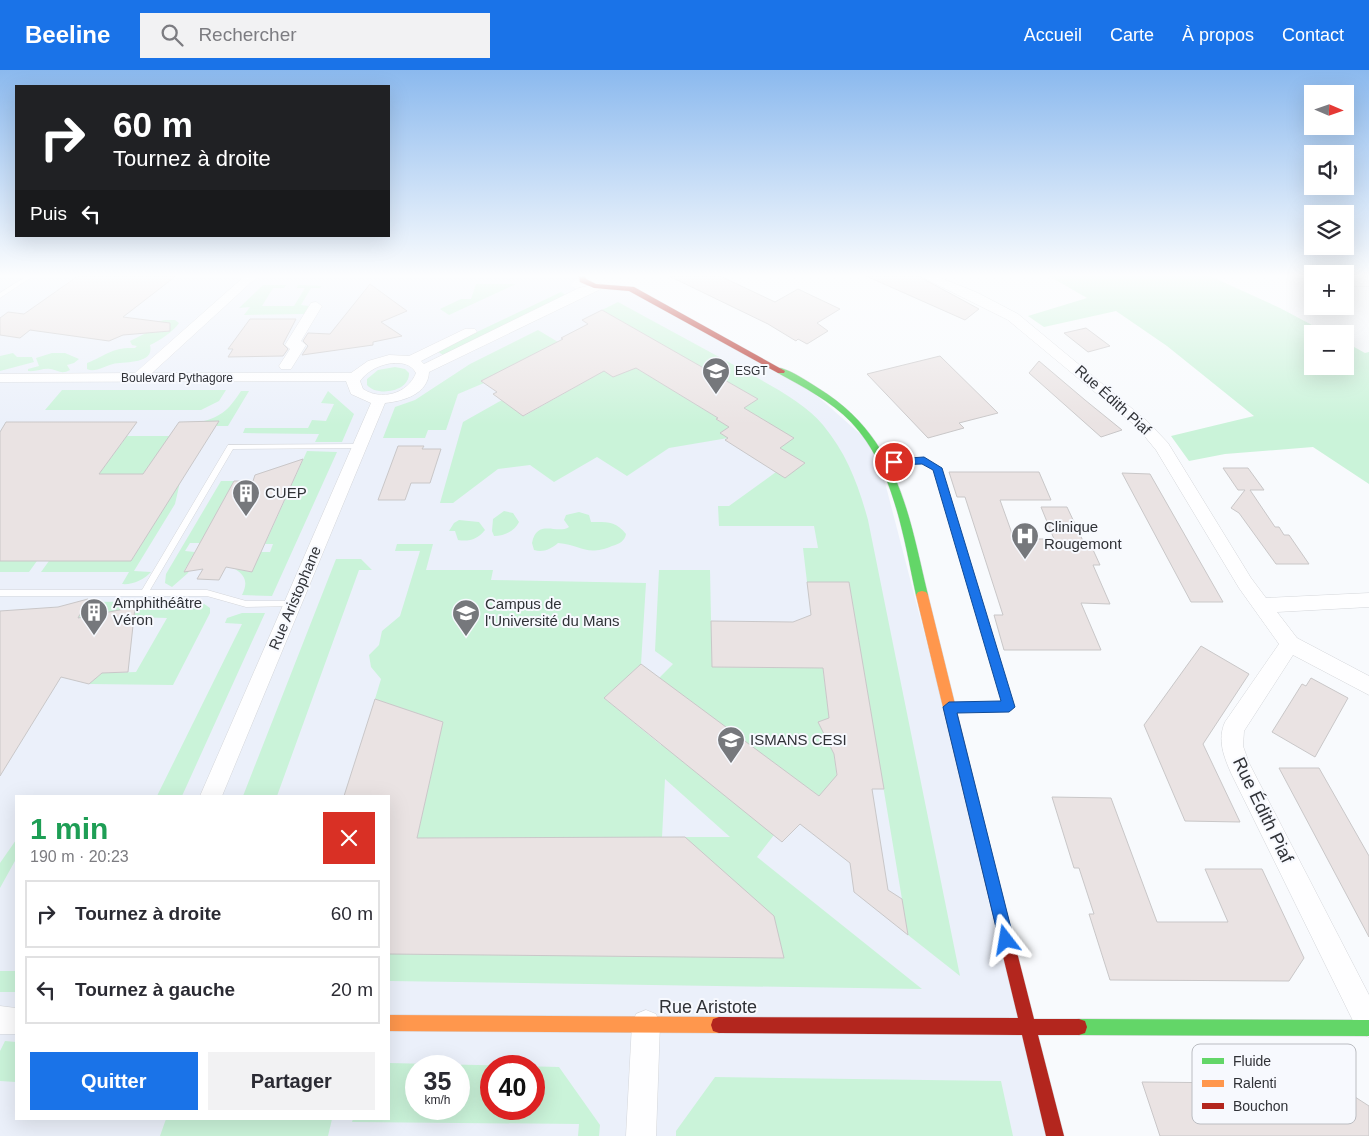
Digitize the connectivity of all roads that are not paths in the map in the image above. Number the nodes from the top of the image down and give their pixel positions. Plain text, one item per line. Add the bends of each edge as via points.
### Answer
1 (196, 326) edge
2 (304, 326) edge
3 (483, 326) edge
4 (512, 326) edge
5 (698, 326) edge
6 (1024, 326) edge
7 (410, 361) junction
8 (286, 366) dead end
9 (422, 370) junction
10 (0, 378) edge
11 (138, 378) junction
12 (354, 378) junction
13 (380, 399) junction
14 (360, 446) junction
15 (886, 464) junction
16 (0, 593) edge
17 (144, 593) junction
18 (1369, 600) edge
19 (293, 604) junction
20 (1264, 605) junction
21 (1290, 644) junction
22 (1369, 686) edge
23 (949, 707) junction
24 (211, 795) edge
25 (0, 1020) edge
26 (15, 1020) edge
27 (390, 1023) edge
28 (1369, 1023) edge
29 (646, 1024) junction
30 (1028, 1026) junction
31 (1369, 1028) edge
32 (642, 1136) edge
33 (1055, 1136) edge

1 - 11 street
2 - 8 street via 292,345 299,345
3 - 7 street
4 - 9 street
5 - 15 street via 818,391 853,419
6 - 20 street, Rue Édith Piaf via 1142,424 1162,447 1245,583
7 - 9 street
7 - 12 street via 380,361 364,368
9 - 13 street via 420,382 410,391
10 - 11 street, Boulevard Pythagore
11 - 12 street, Boulevard Pythagore
12 - 13 street via 354,388 359,394
13 - 14 street, Rue Aristophane
14 - 17 lane via 231,446
14 - 19 street, Rue Aristophane
15 - 23 street via 896,491
15 - 23 lane via 924,460 937,468 1009,707
16 - 17 lane
17 - 19 lane via 207,593 246,604
18 - 20 street
19 - 24 street, Rue Aristophane
20 - 21 street, Rue Édith Piaf
21 - 22 street
21 - 28 street, Rue Édith Piaf via 1233,729 1232,746 1239,766
23 - 30 street
25 - 26 street
27 - 29 street, Rue Aristote
29 - 30 street, Rue Aristote
29 - 32 street
30 - 31 street
30 - 33 street

